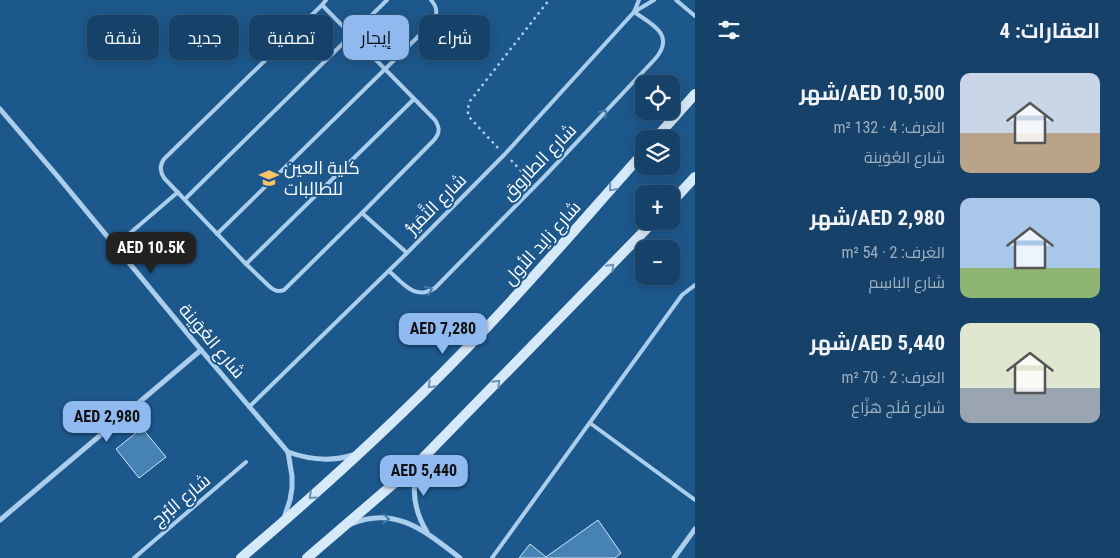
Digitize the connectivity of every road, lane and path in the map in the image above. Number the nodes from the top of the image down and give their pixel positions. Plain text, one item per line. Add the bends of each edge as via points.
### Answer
1 (326, 0) edge
2 (387, 0) edge
3 (431, 0) edge
4 (549, 0) edge
5 (638, 0) edge
6 (654, 0) edge
7 (676, 0) edge
8 (322, 5) junction
9 (634, 12) junction
10 (372, 15) edge
11 (695, 16) edge
12 (343, 27) edge
13 (343, 43) edge
14 (375, 60) edge
15 (384, 69) junction
16 (695, 94) edge
17 (414, 99) junction
18 (0, 109) edge
19 (663, 130) edge
20 (504, 154) junction
21 (635, 162) edge
22 (544, 177) junction
23 (695, 177) edge
24 (178, 192) junction
25 (680, 193) edge
26 (185, 199) junction
27 (362, 213) junction
28 (645, 230) edge
29 (217, 234) junction
30 (115, 246) junction
31 (407, 253) junction
32 (246, 264) junction
33 (389, 271) junction
34 (695, 285) edge
35 (201, 350) junction
36 (248, 407) junction
37 (590, 423) junction
38 (288, 452) junction
39 (358, 454) junction
40 (420, 461) junction
41 (246, 462) dead end
42 (695, 500) edge
43 (0, 520) edge
44 (282, 523) junction
45 (343, 528) junction
46 (695, 529) edge
47 (428, 534) junction
48 (134, 558) edge
49 (241, 558) edge
50 (307, 558) edge
51 (460, 558) edge
52 (492, 558) edge
53 (674, 558) edge

1 - 8 lane
2 - 10 lane
3 - 15 lane via 436,5 436,18
4 - 20 path via 468,106 473,122
5 - 9 lane, شارع التَّمَيُّز
6 - 9 lane, شارع التَّمَيُّز
7 - 11 lane
8 - 12 lane
8 - 24 lane via 164,159 161,174
9 - 20 lane, شارع التَّمَيُّز
22 -> 9 lane, شارع الطاروق via 661,51 663,41 660,32
13 - 26 lane
14 - 15 lane
15 - 17 lane
15 - 29 lane
16 - 19 main road
17 - 27 lane via 435,120 439,130 437,135
17 - 32 lane
18 - 30 street, شارع العُوَينة
20 - 22 path via 521,171
20 - 31 lane, شارع التَّمَيُّز
21 -> 39 main road, شارع زايد الأول via 495,319
33 -> 22 lane, شارع الطاروق via 414,292 435,288
23 - 25 main road
24 - 26 lane
24 - 30 lane
26 - 29 lane
27 - 31 lane
27 - 32 lane via 284,290 274,290
40 -> 28 main road
29 - 32 lane
30 - 35 street, شارع العُوَينة
31 - 33 lane, شارع التَّمَيُّز
33 - 36 lane, شارع التَّمَيُّز
34 - 37 lane via 682,295
35 - 36 street, شارع العُوَينة
35 - 43 street
36 - 38 street, شارع العُوَينة
37 - 42 lane
37 - 52 lane
38 - 39 street via 316,460
38 - 44 street via 292,488
39 -> 44 main road, شارع زايد الأول
40 - 45 main road
40 - 47 street via 415,476 414,499 420,521
41 - 48 lane, شارع البُرج
44 - 49 main road, شارع زايد الأول
45 -> 47 street via 371,518 386,518 416,526
45 - 50 main road
46 - 53 street
47 - 51 street

